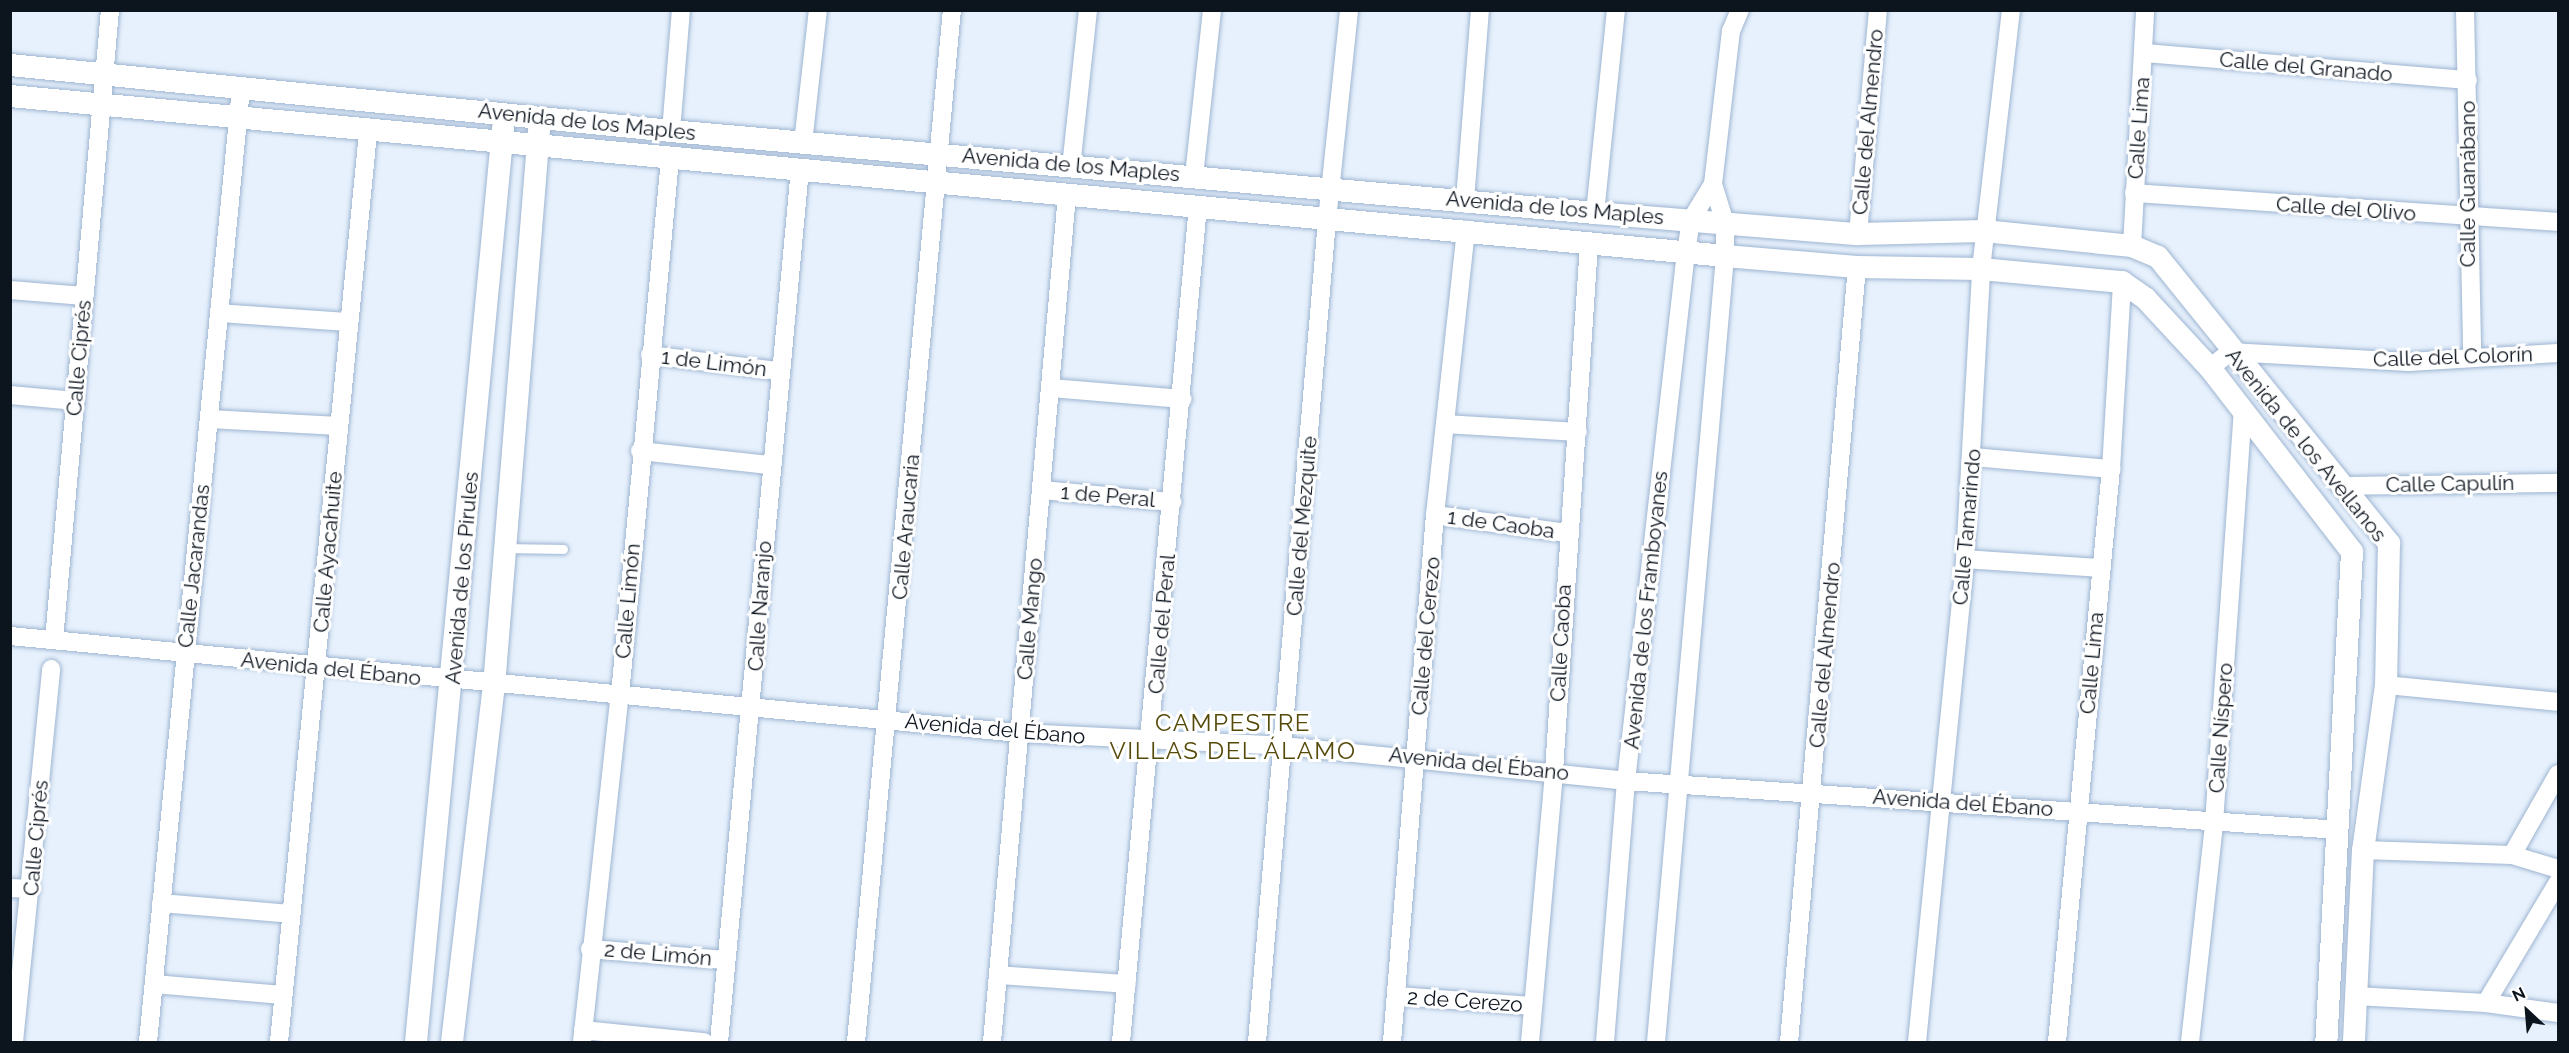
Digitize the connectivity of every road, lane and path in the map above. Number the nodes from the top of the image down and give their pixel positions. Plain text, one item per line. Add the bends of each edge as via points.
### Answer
1 (110, 10) edge
2 (681, 10) edge
3 (818, 10) edge
4 (952, 10) edge
5 (1088, 10) edge
6 (1212, 10) edge
7 (1349, 10) edge
8 (1480, 10) edge
9 (1616, 10) edge
10 (1740, 10) edge
11 (1878, 10) edge
12 (2012, 10) edge
13 (2145, 10) edge
14 (2465, 10) edge
15 (2145, 53) junction
16 (10, 65) edge
17 (103, 75) junction
18 (2468, 80) junction
19 (241, 89) junction
20 (10, 96) edge
21 (99, 103) junction
22 (504, 114) junction
23 (541, 118) junction
24 (238, 119) junction
25 (671, 131) junction
26 (368, 132) junction
27 (501, 141) junction
28 (803, 143) junction
29 (537, 144) junction
30 (938, 153) junction
31 (670, 159) junction
32 (1071, 167) junction
33 (800, 170) junction
34 (1194, 176) junction
35 (934, 184) junction
36 (1713, 184) junction
37 (1331, 190) junction
38 (2134, 193) junction
39 (1067, 195) junction
40 (1465, 200) junction
41 (1198, 206) junction
42 (1595, 213) junction
43 (2466, 218) junction
44 (1327, 220) junction
45 (1691, 220) junction
46 (2559, 222) edge
47 (1725, 223) junction
48 (1466, 230) junction
49 (1984, 231) junction
50 (1858, 234) junction
51 (1589, 244) junction
52 (2132, 246) junction
53 (1686, 252) junction
54 (1725, 256) junction
55 (1857, 267) junction
56 (1981, 269) junction
57 (2121, 282) junction
58 (10, 290) edge
59 (84, 296) junction
60 (219, 313) junction
61 (349, 322) junction
62 (2230, 352) junction
63 (2559, 353) edge
64 (650, 355) junction
65 (2472, 357) junction
66 (2210, 368) junction
67 (778, 371) junction
68 (1052, 388) junction
69 (10, 395) edge
70 (1183, 399) junction
71 (76, 401) junction
72 (2243, 413) junction
73 (209, 419) junction
74 (1445, 424) junction
75 (339, 426) junction
76 (1578, 432) junction
77 (640, 451) junction
78 (1973, 457) junction
79 (770, 465) junction
80 (2111, 469) junction
81 (2559, 483) edge
82 (2341, 486) junction
83 (1043, 490) junction
84 (1172, 502) junction
85 (1435, 515) junction
86 (1567, 533) junction
87 (506, 548) junction
88 (563, 549) dead end
89 (1965, 559) junction
90 (2101, 568) junction
91 (10, 636) edge
92 (54, 640) junction
93 (186, 652) junction
94 (51, 669) dead end
95 (318, 669) junction
96 (453, 681) junction
97 (494, 686) junction
98 (2386, 686) junction
99 (620, 695) junction
100 (2559, 702) edge
101 (753, 708) junction
102 (890, 721) junction
103 (1020, 733) junction
104 (1152, 740) junction
105 (1284, 746) junction
106 (1416, 758) junction
107 (1554, 771) junction
108 (2559, 774) edge
109 (1626, 781) junction
110 (1682, 782) junction
111 (1814, 792) junction
112 (1941, 802) junction
113 (2079, 811) junction
114 (2214, 823) junction
115 (2339, 830) junction
116 (2363, 850) junction
117 (2512, 855) junction
118 (2559, 869) edge
119 (2559, 882) edge
120 (10, 888) edge
121 (31, 890) junction
122 (161, 903) junction
123 (291, 914) junction
124 (590, 949) junction
125 (726, 960) junction
126 (16, 972) edge
127 (998, 975) junction
128 (154, 984) junction
129 (1127, 984) junction
130 (283, 995) junction
131 (1397, 996) junction
132 (2355, 996) junction
133 (2486, 1003) junction
134 (1533, 1006) junction
135 (2559, 1013) edge
136 (582, 1036) edge
137 (14, 1042) edge
138 (148, 1042) edge
139 (279, 1042) edge
140 (416, 1042) edge
141 (452, 1042) edge
142 (704, 1042) edge
143 (719, 1042) edge
144 (856, 1042) edge
145 (992, 1042) edge
146 (1121, 1042) edge
147 (1257, 1042) edge
148 (1392, 1042) edge
149 (1530, 1042) edge
150 (1605, 1042) edge
151 (1656, 1042) edge
152 (1789, 1042) edge
153 (1917, 1042) edge
154 (2057, 1042) edge
155 (2190, 1042) edge
156 (2326, 1042) edge
157 (2354, 1042) edge

1 - 17 street, Calle Ciprés
2 - 25 street
3 - 28 street
4 - 30 street, Calle Araucaria
5 - 32 street
6 - 34 street
7 - 37 street, Calle del Mezquite
8 - 40 street
9 - 42 street
10 - 36 street, Avenida de los Framboyanes via 1731,31
11 - 50 street, Calle del Almendro
12 - 49 street, Calle Tamarindo
13 - 15 street, Calle Lima
14 - 18 street, Calle Guanábano
15 - 18 street, Calle del Granado
15 - 38 street, Calle Lima
16 - 17 street, Avenida de los Maples
17 - 19 street, Avenida de los Maples
17 - 21 street, Calle Ciprés
18 - 43 street, Calle Guanábano
19 - 22 street, Avenida de los Maples
19 - 24 street, Calle Jacarandas
20 - 21 street, Avenida de los Maples
21 - 24 street, Avenida de los Maples
21 - 59 street, Calle Ciprés
22 - 23 street, Avenida de los Maples
22 - 27 street, Avenida de los Pirules
23 - 25 street, Avenida de los Maples
23 - 29 street, Avenida de los Pirules
24 - 26 street, Avenida de los Maples
24 - 60 street, Calle Jacarandas
25 - 28 street, Avenida de los Maples
26 - 27 street, Avenida de los Maples
26 - 61 street, Calle Ayacahuite
27 - 29 street, Avenida de los Maples
27 - 96 street, Avenida de los Pirules
28 - 30 street, Avenida de los Maples
29 - 31 street, Avenida de los Maples
29 - 87 street, Avenida de los Pirules
30 - 32 street, Avenida de los Maples
30 - 35 street, Calle Araucaria
31 - 33 street, Avenida de los Maples
31 - 64 street, Calle Limón
32 - 34 street, Avenida de los Maples
33 - 35 street, Avenida de los Maples
33 - 67 street, Calle Naranjo
34 - 37 street, Avenida de los Maples
35 - 39 street, Avenida de los Maples
35 - 102 street, Calle Araucaria
36 - 45 street, Avenida de los Framboyanes
36 - 47 street, Avenida de los Framboyanes
37 - 40 street, Avenida de los Maples
37 - 44 street, Calle del Mezquite
38 - 43 street, Calle del Olivo
38 - 52 street, Calle Lima
39 - 41 street, Avenida de los Maples
39 - 68 street, Calle Mango
40 - 42 street, Avenida de los Maples
41 - 44 street, Avenida de los Maples
41 - 70 street, Calle del Peral
42 - 45 street, Avenida de los Maples
43 - 46 street, Calle del Olivo
43 - 65 street, Calle Guanábano
44 - 48 street, Avenida de los Maples
44 - 105 street, Calle del Mezquite
45 - 47 street, Avenida de los Maples
45 - 53 street, Avenida de los Framboyanes
47 - 50 street, Avenida de los Maples
47 - 54 street, Avenida de los Framboyanes
48 - 51 street, Avenida de los Maples
48 - 74 street, Calle del Cerezo
49 - 50 street, Avenida de los Maples
49 - 52 street, Avenida de los Maples
49 - 56 street, Calle Tamarindo
51 - 53 street, Avenida de los Maples
51 - 76 street, Calle Caoba
52 - 62 street, Avenida de los Avellanos via 2158,257
53 - 54 street, Avenida de los Maples
53 - 109 street, Avenida de los Framboyanes
54 - 55 street, Avenida de los Maples
54 - 110 street, Avenida de los Framboyanes
55 - 56 street, Avenida de los Maples
55 - 111 street, Calle del Almendro
56 - 57 street, Avenida de los Maples
56 - 78 street, Calle Tamarindo
57 - 66 street, Avenida de los Avellanos via 2146,299
57 - 80 street, Calle Lima
58 - 59 street
59 - 71 street, Calle Ciprés
60 - 61 street
60 - 73 street, Calle Jacarandas
61 - 75 street, Calle Ayacahuite
62 - 65 street, Calle del Colorín via 2409,362
62 - 66 street
62 - 82 street, Avenida de los Avellanos
63 - 65 street, Calle del Colorín
64 - 67 street, 1 de Limón
64 - 77 street, Calle Limón
66 - 72 street, Avenida de los Avellanos
67 - 79 street, Calle Naranjo
68 - 70 street
68 - 83 street, Calle Mango
69 - 71 street
70 - 84 street, Calle del Peral
71 - 92 street, Calle Ciprés
72 - 114 street, Calle Níspero
72 - 115 street, Avenida de los Avellanos via 2352,552
73 - 75 street
73 - 93 street, Calle Jacarandas
74 - 76 street
74 - 85 street, Calle del Cerezo
75 - 95 street, Calle Ayacahuite
76 - 86 street, Calle Caoba
77 - 79 street
77 - 99 street, Calle Limón
78 - 80 street
78 - 89 street, Calle Tamarindo
79 - 101 street, Calle Naranjo
80 - 90 street, Calle Lima
81 - 82 street, Calle Capulín
82 - 98 street, Avenida de los Avellanos via 2389,543
83 - 84 street, 1 de Peral
83 - 103 street, Calle Mango
84 - 104 street, Calle del Peral
85 - 86 street, 1 de Caoba
85 - 106 street, Calle del Cerezo
86 - 107 street, Calle Caoba
87 - 88 lane
87 - 97 street, Avenida de los Pirules
89 - 90 street
89 - 112 street, Calle Tamarindo
90 - 113 street, Calle Lima
91 - 92 street, Avenida del Ébano
92 - 93 street, Avenida del Ébano
93 - 95 street, Avenida del Ébano
93 - 122 street, Calle Jacarandas
94 - 121 street, Calle Ciprés
95 - 96 street, Avenida del Ébano
95 - 123 street, Calle Ayacahuite
96 - 97 street, Avenida del Ébano
96 - 140 street, Avenida de los Pirules
97 - 99 street, Avenida del Ébano
97 - 141 street, Avenida de los Pirules
98 - 100 street
98 - 116 street, Avenida de los Avellanos
99 - 101 street, Avenida del Ébano
99 - 124 street, Calle Limón
101 - 102 street, Avenida del Ébano
101 - 125 street, Calle Naranjo
102 - 103 street, Avenida del Ébano
102 - 144 street, Calle Araucaria
103 - 104 street, Avenida del Ébano
103 - 127 street, Calle Mango
104 - 105 street, Avenida del Ébano
104 - 129 street, Calle del Peral
105 - 106 street, Avenida del Ébano
105 - 147 street, Calle del Mezquite
106 - 107 street, Avenida del Ébano
106 - 131 street, Calle del Cerezo
107 - 109 street, Avenida del Ébano
107 - 134 street, Calle Caoba
108 - 117 street
109 - 110 street, Avenida del Ébano
109 - 150 street, Avenida de los Framboyanes
110 - 111 street, Avenida del Ébano
110 - 151 street, Avenida de los Framboyanes
111 - 112 street, Avenida del Ébano
111 - 152 street, Calle del Almendro
112 - 113 street, Avenida del Ébano
112 - 153 street, Calle Tamarindo
113 - 114 street, Avenida del Ébano
113 - 154 street, Calle Lima
114 - 115 street, Avenida del Ébano
114 - 155 street, Calle Níspero
115 - 156 street, Avenida de los Avellanos
116 - 117 street
116 - 132 street, Avenida de los Avellanos
117 - 118 street
119 - 133 street
120 - 121 street
121 - 126 street, Calle Ciprés
122 - 123 street
122 - 128 street, Calle Jacarandas
123 - 130 street, Calle Ayacahuite
124 - 125 street, 2 de Limón
124 - 136 street, Calle Limón
125 - 143 street, Calle Naranjo
126 - 137 street, Calle Ciprés
127 - 129 street
127 - 145 street, Calle Mango
128 - 130 street
128 - 138 street, Calle Jacarandas
129 - 146 street, Calle del Peral
130 - 139 street, Calle Ayacahuite
131 - 134 street, 2 de Cerezo
131 - 148 street, Calle del Cerezo
132 - 133 street
132 - 157 street, Avenida de los Avellanos
133 - 135 street
134 - 149 street, Calle Caoba
136 - 142 street

